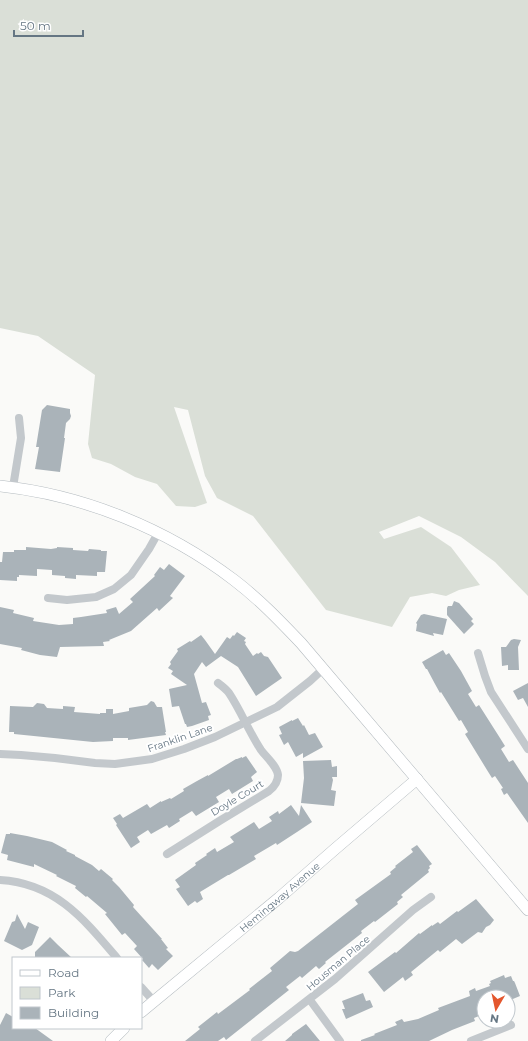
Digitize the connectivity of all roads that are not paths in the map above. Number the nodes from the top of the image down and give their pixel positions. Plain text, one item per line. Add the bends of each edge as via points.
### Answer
1 (19, 418) dead end
2 (0, 486) edge
3 (13, 487) junction
4 (158, 533) junction
5 (48, 598) dead end
6 (478, 653) dead end
7 (323, 669) junction
8 (218, 683) dead end
9 (246, 722) junction
10 (528, 749) edge
11 (0, 754) edge
12 (417, 779) junction
13 (167, 854) dead end
14 (0, 880) edge
15 (431, 896) dead end
16 (528, 910) edge
17 (116, 957) edge
18 (142, 988) edge
19 (310, 1000) junction
20 (155, 1001) junction
21 (142, 1011) edge
22 (123, 1029) edge
23 (501, 1029) edge
24 (111, 1041) edge
25 (255, 1041) edge
26 (340, 1041) edge
27 (471, 1041) edge

1 - 3 street via 22,438
2 - 3 main road
3 - 4 main road via 73,500 121,516
4 - 5 street via 131,575 114,589 96,597 67,600
4 - 7 main road via 234,580 280,620
6 - 10 street via 491,692
7 - 9 street, Franklin Lane via 277,707
7 - 12 main road
8 - 9 street, Doyle Court via 228,692
9 - 11 street, Franklin Lane via 184,749 152,759 115,764
9 - 13 street, Doyle Court via 267,759 274,766 278,774 277,781 269,791
12 - 16 main road
12 - 20 main road, Hemingway Avenue
14 - 17 street via 36,888 66,904 92,928
15 - 19 street, Housman Place
18 - 20 street
19 - 25 street, Housman Place
19 - 26 street
20 - 21 main road, Hemingway Avenue
22 - 24 main road
23 - 27 street

